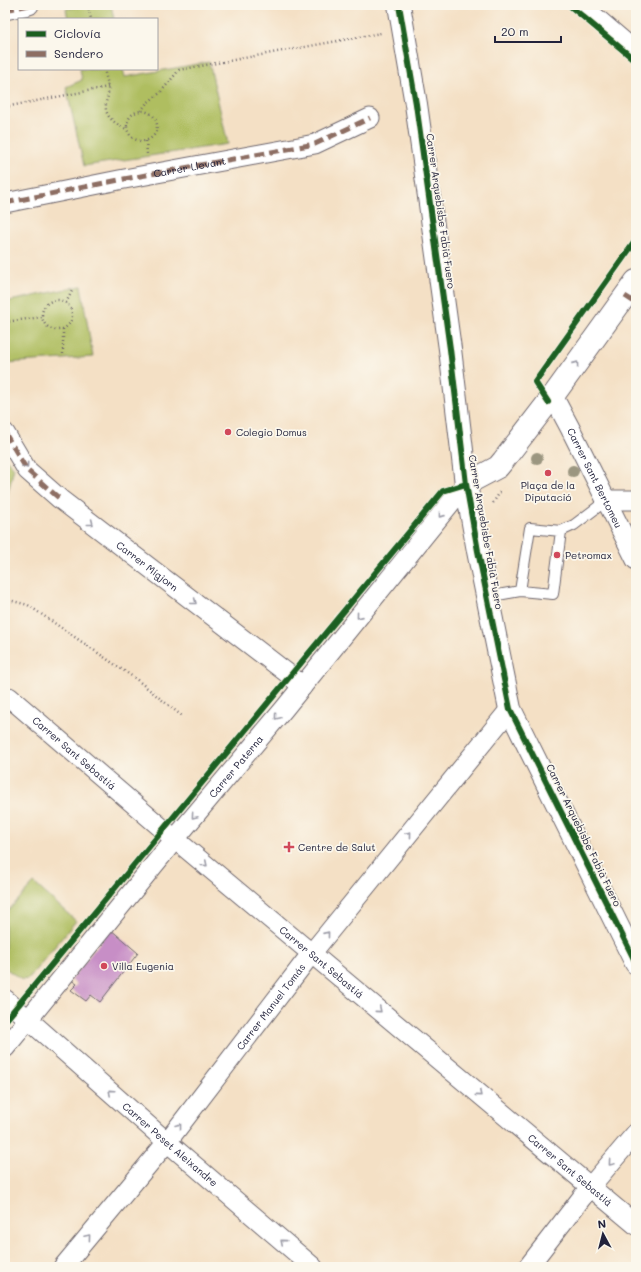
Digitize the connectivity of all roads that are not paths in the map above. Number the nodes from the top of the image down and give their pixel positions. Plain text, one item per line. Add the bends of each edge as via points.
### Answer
1 (29, 5) edge
2 (399, 5) edge
3 (581, 5) edge
4 (5, 10) edge
5 (636, 52) edge
6 (370, 118) dead end
7 (5, 203) edge
8 (632, 293) edge
9 (553, 396) junction
10 (5, 433) edge
11 (466, 484) junction
12 (607, 500) junction
13 (636, 500) edge
14 (561, 531) junction
15 (636, 560) edge
16 (520, 591) junction
17 (487, 597) junction
18 (302, 687) junction
19 (9, 697) dead end
20 (510, 709) junction
21 (175, 839) junction
22 (311, 954) junction
23 (636, 963) edge
24 (5, 999) edge
25 (29, 1019) junction
26 (5, 1048) edge
27 (636, 1133) edge
28 (167, 1142) junction
29 (590, 1187) junction
30 (636, 1225) edge
31 (63, 1267) edge
32 (313, 1267) edge
33 (528, 1267) edge

1 - 4 street
2 - 11 street, Carrer Arquebisbe Fabià Fuero via 432,212
3 - 5 street
6 - 7 street, Carrer Llevant via 315,144
9 -> 8 street
9 - 11 street via 498,467
9 - 12 street, Carrer Sant Bertomeu
10 -> 18 street, Carrer Migjorn via 27,470 60,499
11 - 17 street, Carrer Arquebisbe Fabià Fuero
11 -> 18 street, Carrer Paterna
12 - 13 street
12 - 14 lane via 574,525
12 - 15 street, Carrer Sant Bertomeu
14 - 16 lane via 530,528
14 - 16 lane via 553,594
16 - 17 lane
17 - 20 street, Carrer Arquebisbe Fabià Fuero
18 -> 21 street, Carrer Paterna
19 - 21 street, Carrer Sant Sebastiá
22 -> 20 street, Carrer Manuel Tomás
20 - 23 street, Carrer Arquebisbe Fabià Fuero
21 -> 22 street, Carrer Sant Sebastiá
21 - 25 street, Carrer Paterna
28 -> 22 street, Carrer Manuel Tomás
22 -> 29 street, Carrer Sant Sebastiá
24 - 25 street, Carrer Peset Aleixandre
25 - 26 street, Carrer Paterna
28 -> 25 street, Carrer Peset Aleixandre
27 -> 29 street
31 -> 28 street, Carrer Manuel Tomás
32 -> 28 street, Carrer Peset Aleixandre
29 - 30 street, Carrer Sant Sebastiá
29 - 33 street

